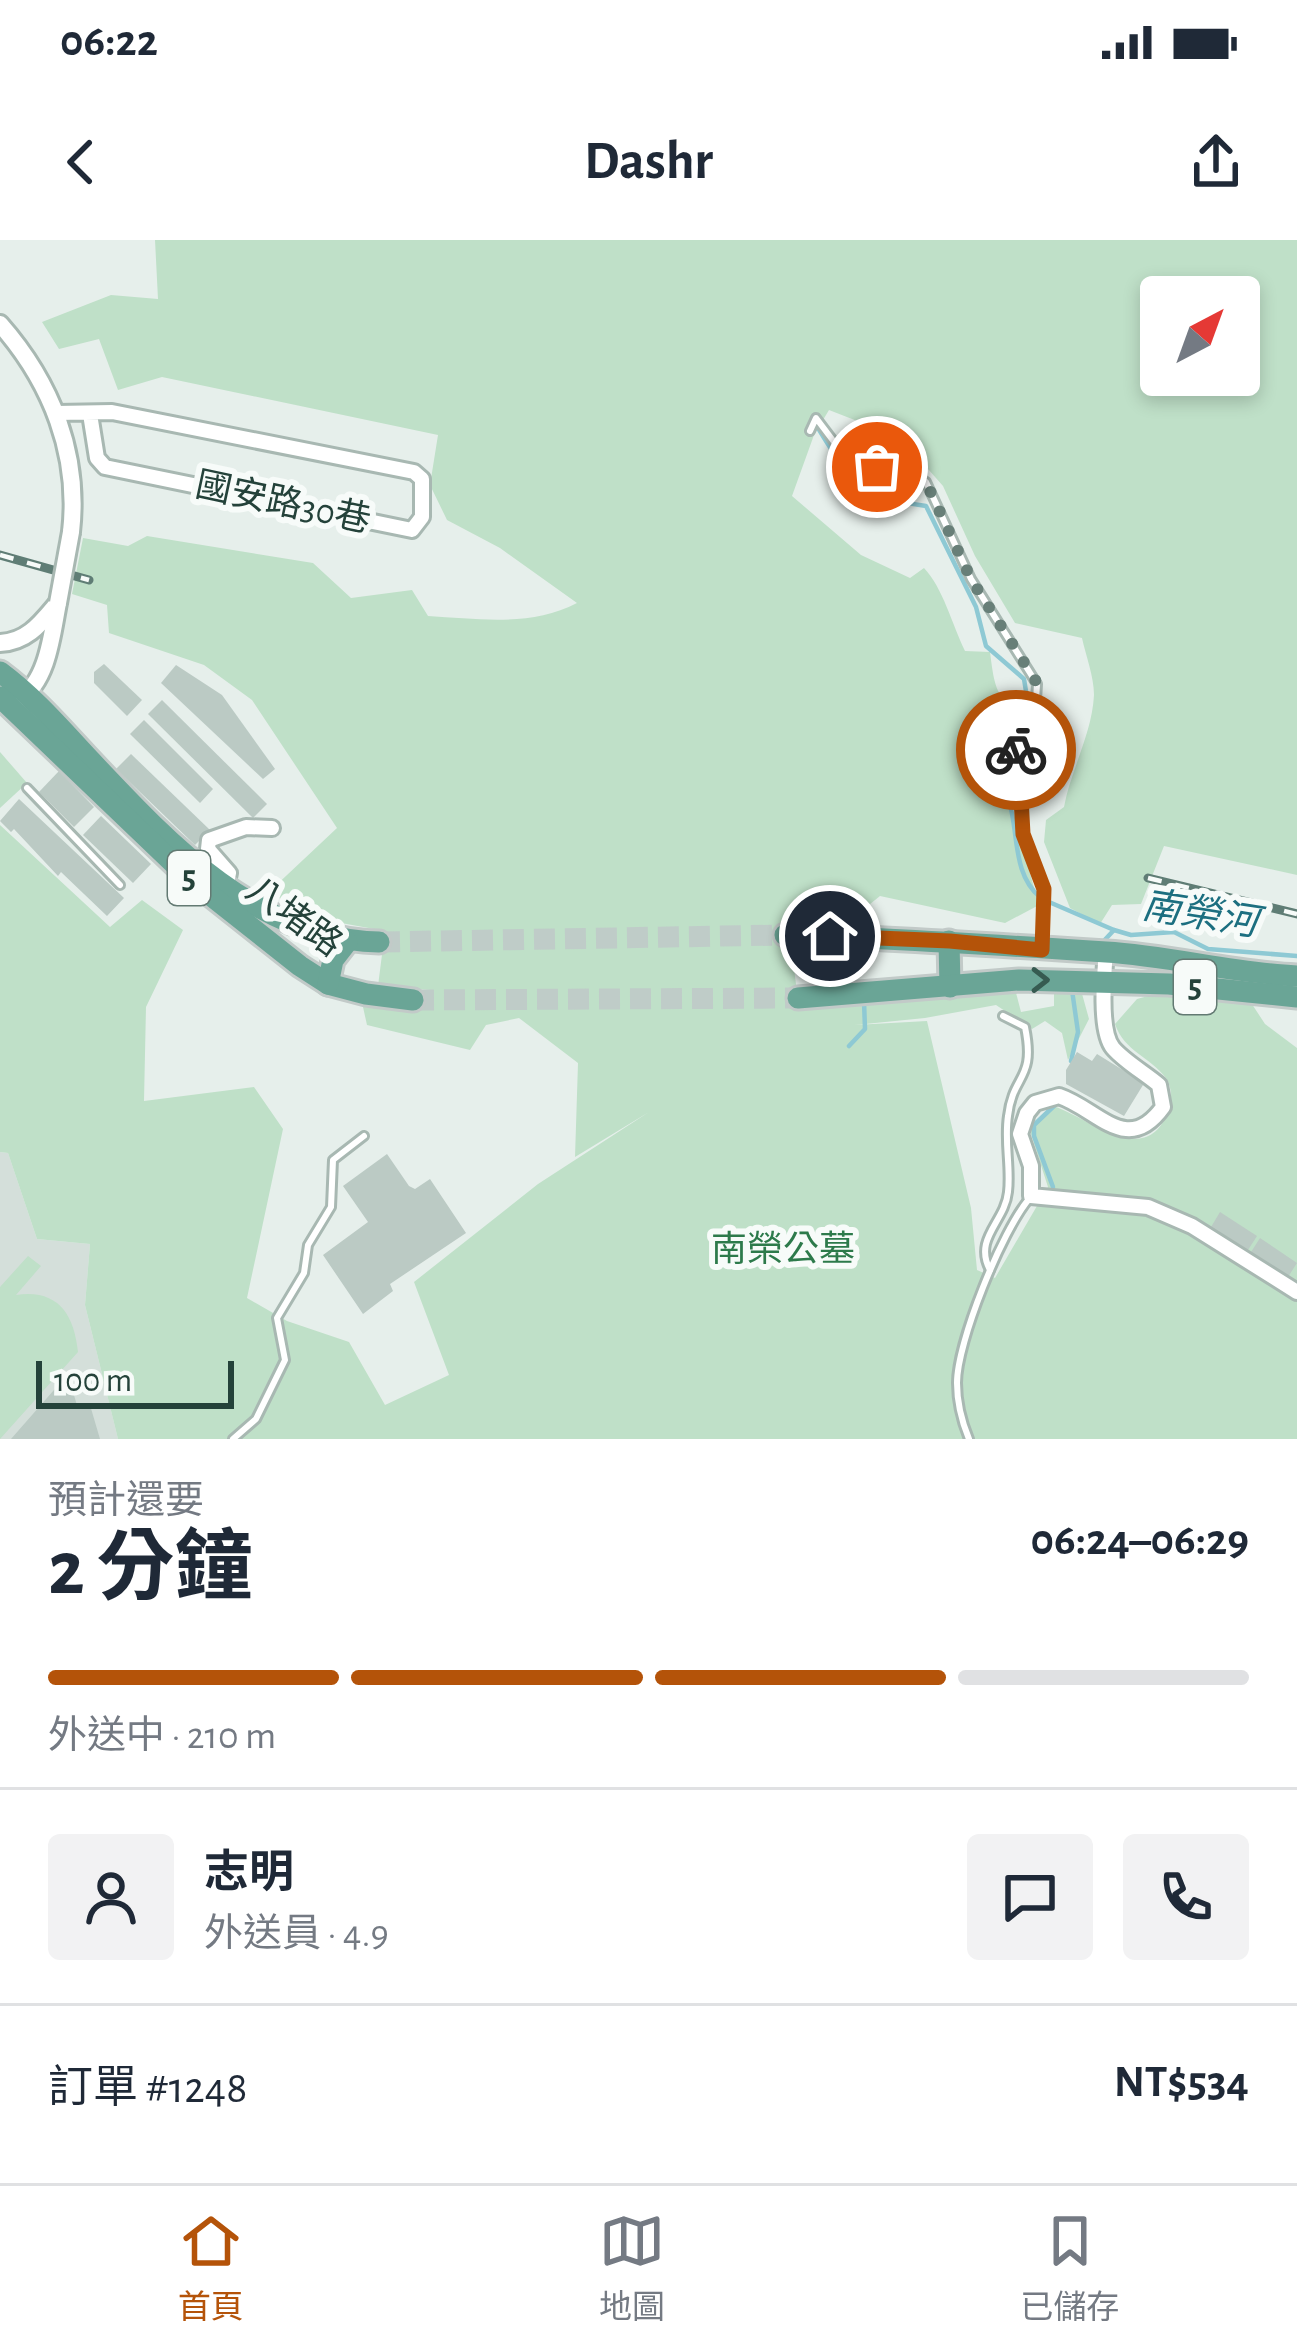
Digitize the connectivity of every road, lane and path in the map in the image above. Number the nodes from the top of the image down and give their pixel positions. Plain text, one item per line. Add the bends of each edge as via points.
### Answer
1 (0, 324) edge
2 (56, 413) junction
3 (90, 414) junction
4 (810, 431) dead end
5 (58, 603) junction
6 (0, 643) edge
7 (0, 672) edge
8 (13, 698) edge
9 (27, 788) dead end
10 (272, 828) dead end
11 (120, 885) dead end
12 (226, 887) junction
13 (785, 935) tunnel mouth
14 (317, 936) junction
15 (950, 941) junction
16 (347, 942) junction
17 (379, 943) tunnel mouth
18 (976, 943) junction
19 (1042, 950) junction
20 (1106, 952) junction
21 (300, 966) junction
22 (1297, 976) edge
23 (1103, 980) junction
24 (976, 983) junction
25 (328, 984) junction
26 (950, 987) junction
27 (1297, 997) edge
28 (797, 998) tunnel mouth
29 (413, 1000) tunnel mouth
30 (1003, 1016) dead end
31 (364, 1136) dead end
32 (1031, 1196) junction
33 (990, 1270) junction
34 (1297, 1292) edge
35 (233, 1439) edge
36 (969, 1439) edge

1 - 2 street
2 - 3 street, 國安路30巷
2 - 5 street, bridge via 69,464 70,532
3 - 3 street, 國安路30巷 via 415,472 422,517 412,530 105,467
4 - 19 lane via 818,420 853,466 902,466 926,482 971,579 1037,683 1034,731 1007,767 1044,889
5 - 6 street via 33,632
5 - 8 street via 46,658
7 - 8 main road, 八堵路 / 5
8 - 12 main road, 八堵路 / 5
8 - 21 main road, 八堵路 / 5 via 190,879
9 - 11 lane
10 - 12 street via 209,840 229,873
12 - 14 main road, 八堵路 / 5
13 - 15 main road, 5
14 - 16 main road, 八堵路 / 5
14 - 21 main road
15 - 18 main road, 5
15 - 26 main road
16 - 17 main road, 八堵路 / 5
16 - 25 main road
18 - 19 main road, 5
18 - 24 main road
19 - 20 main road, 5
20 - 22 main road, 5
20 - 23 street
21 - 25 main road, 八堵路 / 5
24 -> 23 main road, 5
23 - 27 main road, 5
23 - 32 street via 1108,1040 1159,1085 1162,1107 1141,1128 1126,1129 1059,1096 1035,1103 1020,1135
24 - 26 main road, 5
25 - 29 main road, 八堵路 / 5
26 - 28 main road, 5
30 - 33 lane via 1025,1027 1031,1055 1008,1109 1008,1195 987,1234
31 - 35 lane via 333,1160 331,1207 277,1318 285,1360 256,1418
32 - 33 lane
32 - 34 street via 1148,1207
33 - 36 lane via 956,1381

